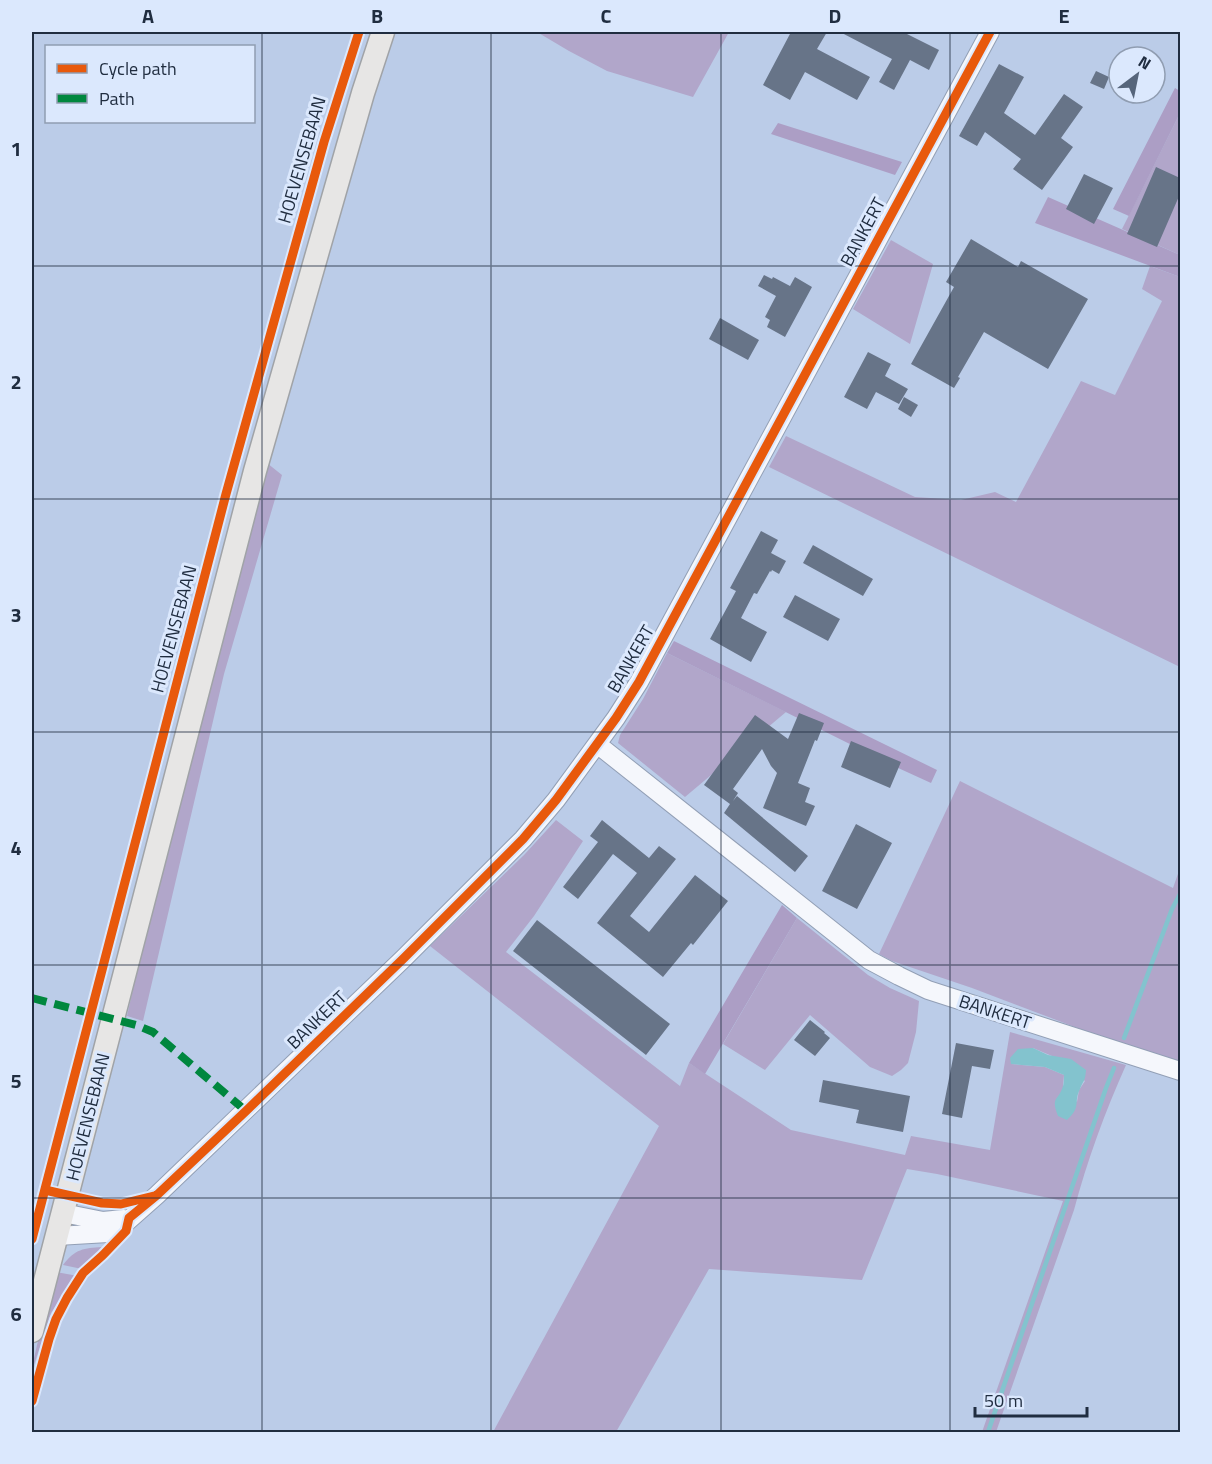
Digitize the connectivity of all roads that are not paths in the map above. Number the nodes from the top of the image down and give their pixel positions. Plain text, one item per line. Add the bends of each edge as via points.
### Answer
1 (383, 32) edge
2 (990, 32) edge
3 (597, 744) junction
4 (1180, 1071) edge
5 (63, 1214) junction
6 (129, 1218) junction
7 (57, 1236) junction
8 (32, 1331) edge

1 - 5 main road, HOEVENSEBAAN via 255,471
2 - 3 street, BANKERT via 639,682
3 - 4 street, BANKERT via 869,960 928,990
3 - 6 street, BANKERT via 523,839 246,1111
5 - 6 street via 103,1221
5 - 7 main road, HOEVENSEBAAN
6 - 7 street, BANKERT via 108,1233
7 - 8 main road, HOEVENSEBAAN

